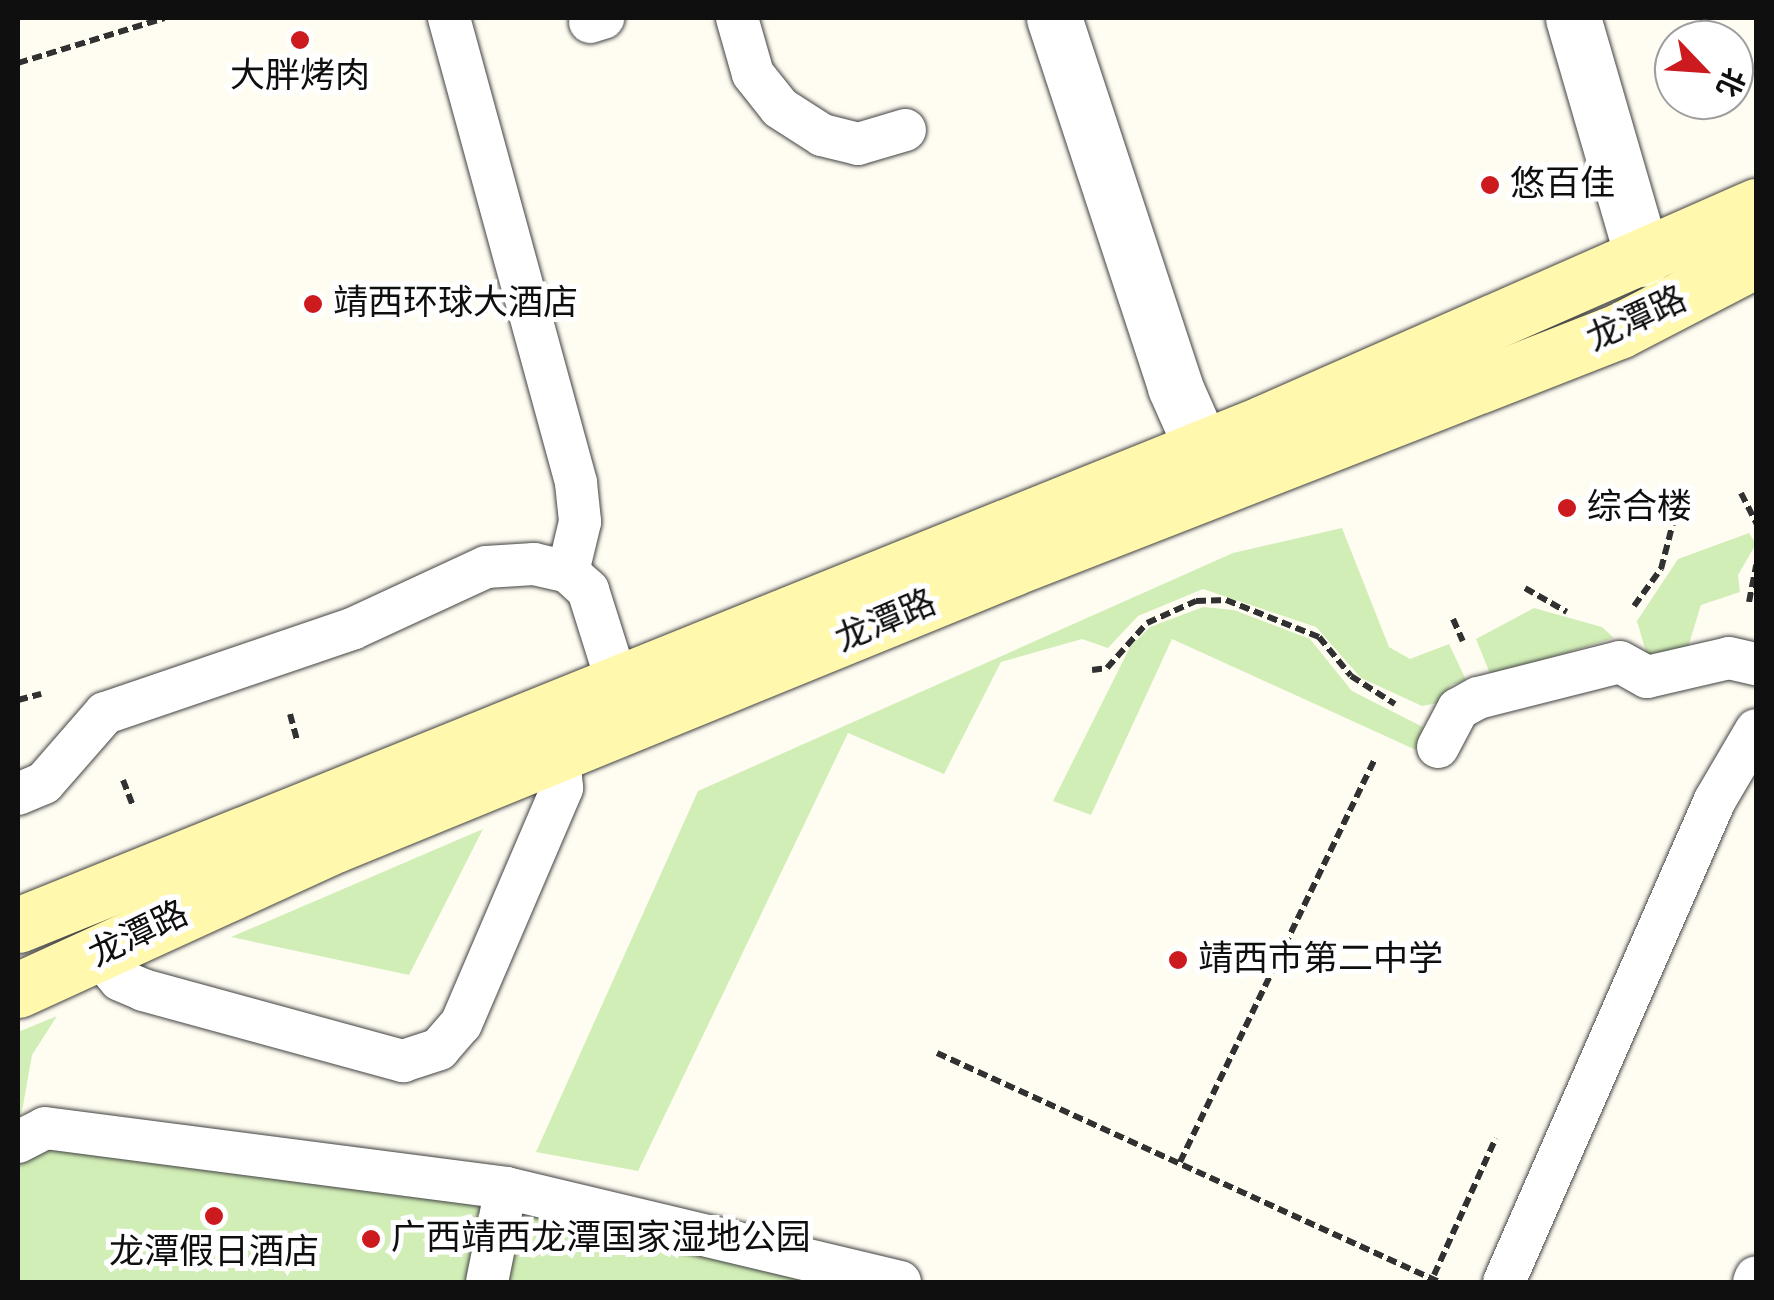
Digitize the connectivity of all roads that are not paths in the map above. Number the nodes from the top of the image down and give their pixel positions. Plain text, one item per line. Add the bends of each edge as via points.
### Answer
1 (450, 18) edge
2 (736, 18) edge
3 (1054, 18) edge
4 (1573, 18) edge
5 (905, 130) dead end
6 (1756, 206) edge
7 (1642, 259) junction
8 (1756, 260) edge
9 (1201, 446) junction
10 (568, 572) junction
11 (1756, 664) edge
12 (618, 685) junction
13 (1756, 730) edge
14 (1442, 736) road end
15 (559, 756) junction
16 (18, 794) edge
17 (18, 925) edge
18 (100, 956) junction
19 (18, 990) edge
20 (18, 1142) edge
21 (506, 1188) junction
22 (487, 1282) edge
23 (900, 1282) edge
24 (1504, 1282) edge

1 - 10 lane via 576,483 580,522
2 - 5 lane via 753,74 780,108 822,135 858,144
3 - 9 street via 1175,387
4 - 7 street
6 - 7 main road, 龙潭路
7 - 9 main road, 龙潭路
8 - 15 main road, 龙潭路 via 1620,332 1013,568
9 - 12 main road, 龙潭路
10 - 12 lane via 588,590
10 - 16 lane via 534,564 486,566 352,628 105,713 44,783
11 - 14 lane via 1729,658 1647,677 1620,662 1478,698
12 - 17 main road, 龙潭路
13 - 24 lane via 1715,800
15 - 18 main road, 龙潭路 via 334,845
15 - 18 lane via 562,788 462,1024 439,1049 404,1061 120,980
18 - 19 main road, 龙潭路
20 - 21 lane via 45,1128
21 - 22 lane
21 - 23 lane

